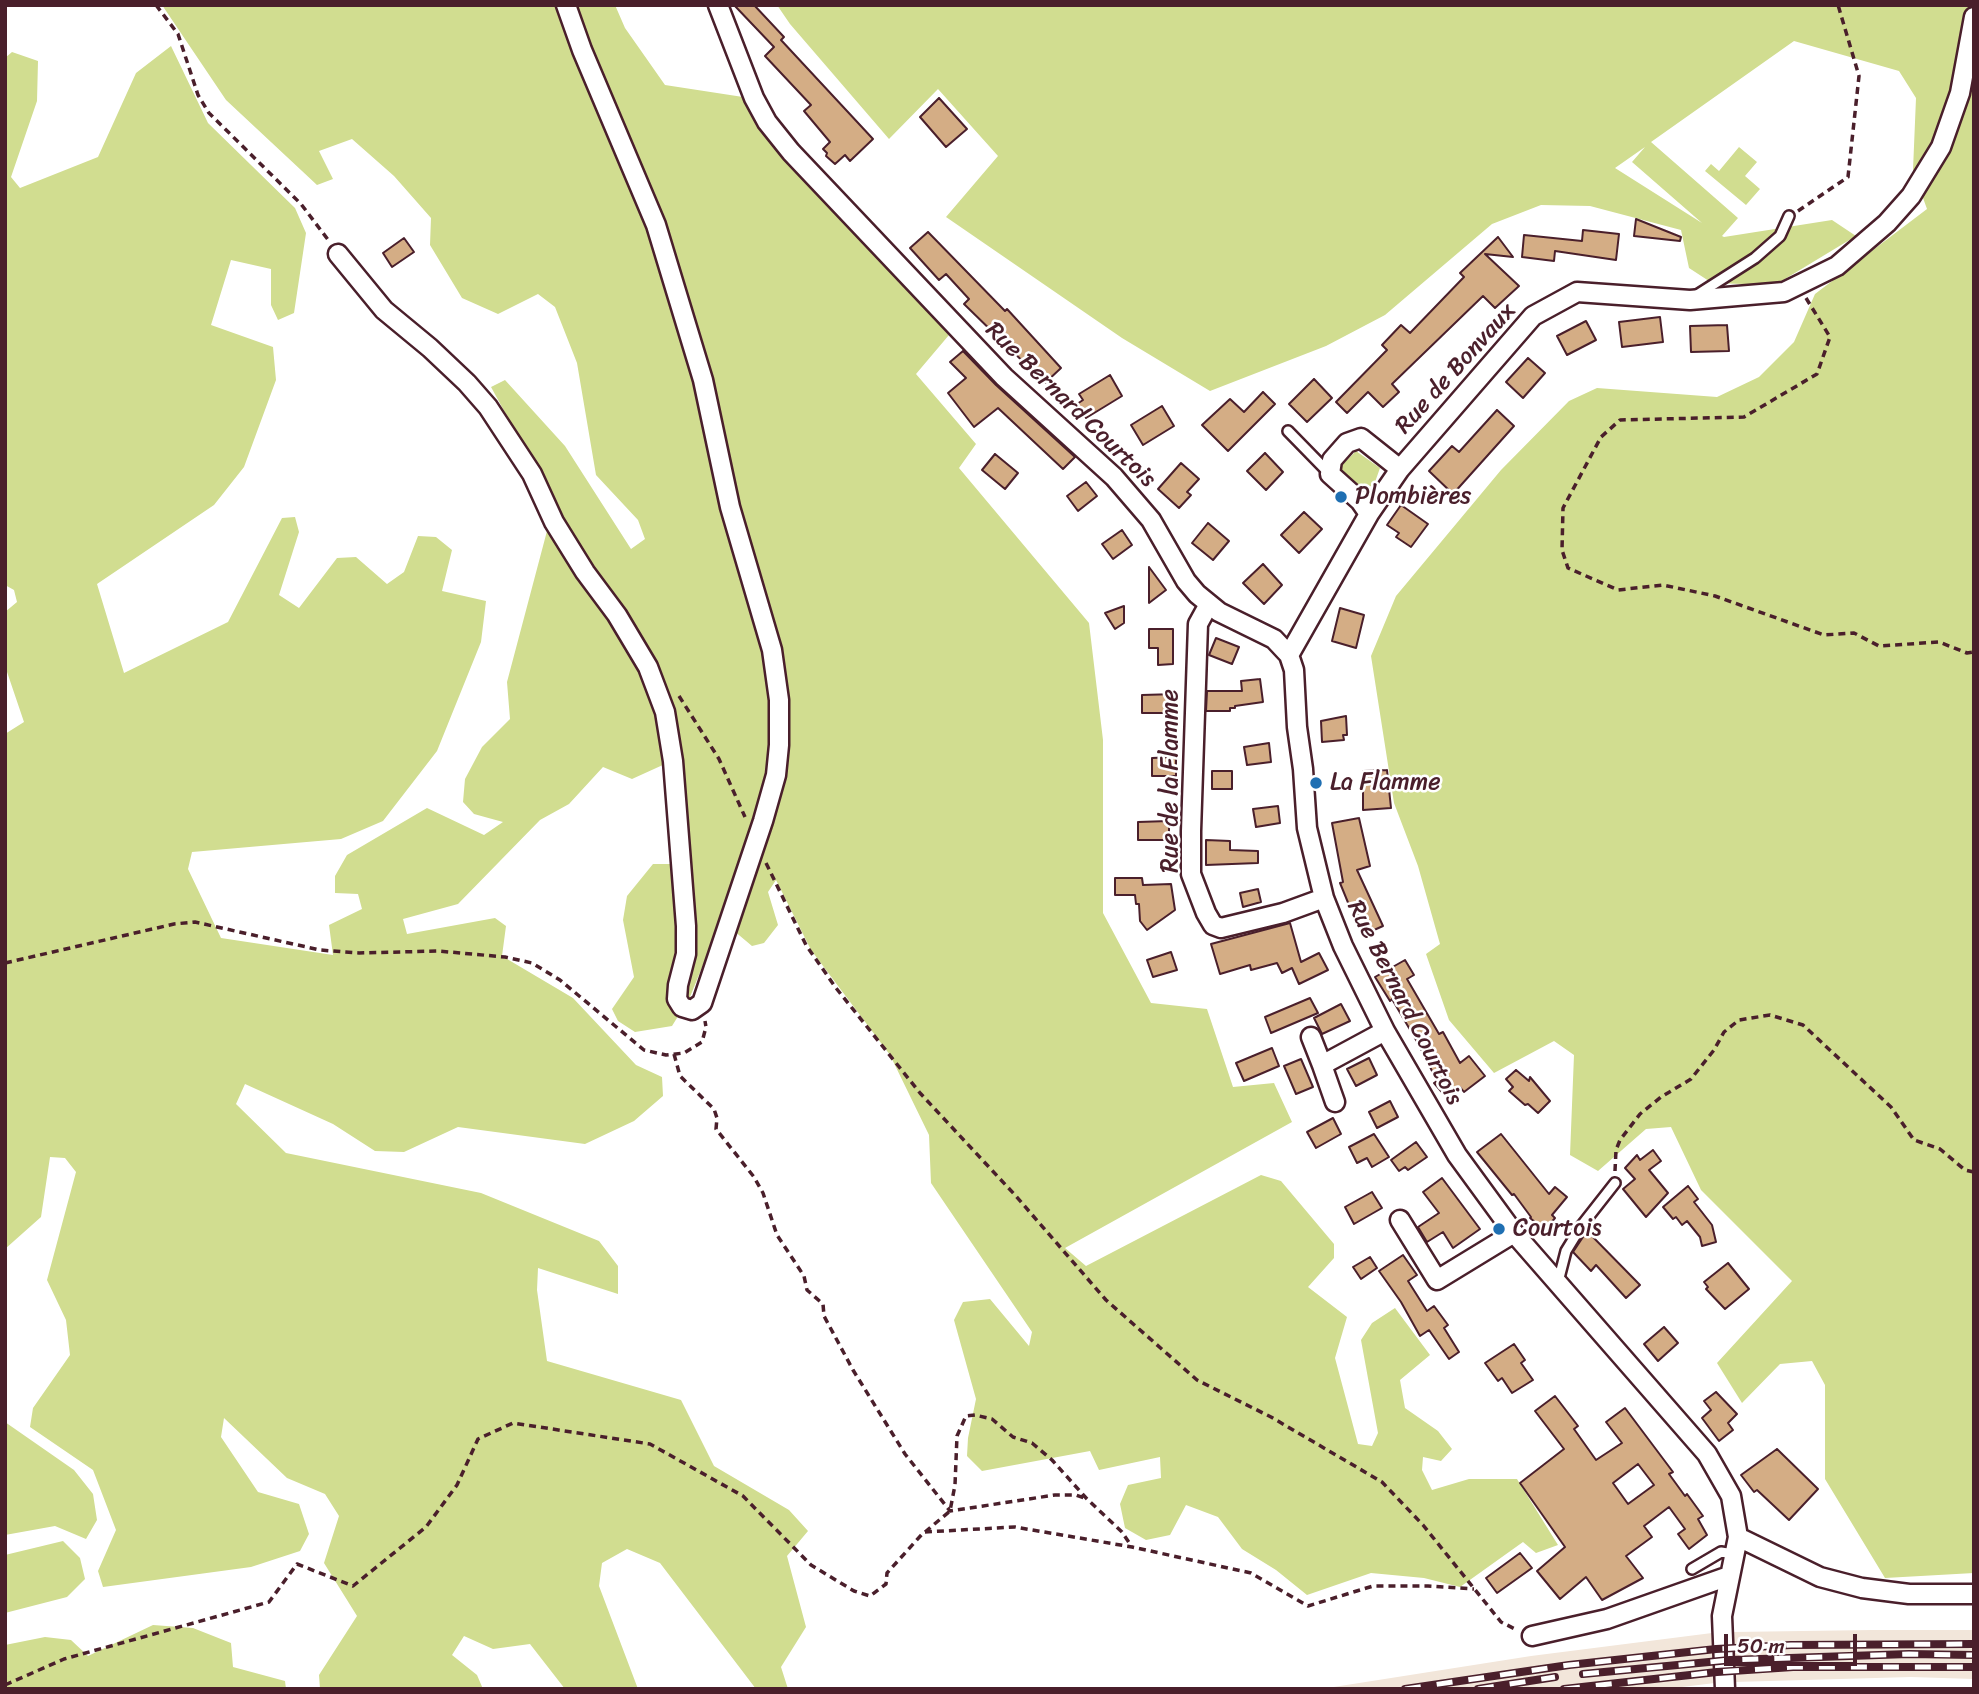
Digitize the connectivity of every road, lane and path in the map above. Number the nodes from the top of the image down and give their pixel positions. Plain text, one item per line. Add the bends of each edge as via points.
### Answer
1 (156, 5) edge
2 (566, 5) edge
3 (718, 5) edge
4 (1838, 5) edge
5 (1974, 17) edge
6 (1789, 216) joint
7 (338, 254) joint
8 (1799, 284) junction
9 (1690, 300) junction
10 (1287, 431) dead end
11 (1400, 469) junction
12 (1331, 474) junction
13 (1369, 514) junction
14 (1209, 604) junction
15 (1974, 652) edge
16 (1289, 656) junction
17 (673, 688) dead end
18 (756, 841) junction
19 (1324, 898) junction
20 (5, 963) edge
21 (702, 1003) junction
22 (1385, 1031) junction
23 (1311, 1037) dead end
24 (674, 1054) junction
25 (1322, 1065) junction
26 (1335, 1102) dead end
27 (1974, 1172) edge
28 (1615, 1183) joint
29 (1400, 1220) dead end
30 (1514, 1233) junction
31 (1558, 1282) junction
32 (1087, 1499) junction
33 (950, 1511) junction
34 (925, 1532) junction
35 (1132, 1546) junction
36 (1736, 1546) junction
37 (1692, 1569) dead end
38 (1729, 1576) junction
39 (1474, 1589) junction
40 (1974, 1594) edge
41 (1532, 1636) joint
42 (5, 1685) edge
43 (1725, 1689) edge

1 - 7 path via 178,34 198,95 209,113 301,204
2 - 18 street via 656,225 694,348 730,508 772,650 779,745 776,775
3 - 14 street, Rue Bernard Courtois via 767,122 1004,377 1114,477 1151,520 1186,581
4 - 6 path via 1859,76 1848,177
5 - 8 street, Rue de Bonvaux via 1960,93 1945,136 1911,196 1837,266
6 - 9 lane via 1780,236 1755,258
7 - 21 street via 384,310 430,348 488,407 532,474 554,522 648,667 665,712 674,775 686,926 677,999 692,1010
8 - 9 street, Rue de Bonvaux via 1784,292
8 - 15 path via 1830,337 1816,374 1744,417 1620,420 1601,437 1563,508 1562,550 1568,568 1618,590 1663,585 1715,596 1824,635 1854,633 1879,646 1939,642
9 - 11 street, Rue de Bonvaux via 1577,292 1533,316
10 - 12 lane
11 - 12 street, Rue de Bonvaux via 1361,438 1347,443 1332,460
11 - 13 street, Rue de Bonvaux
12 - 13 street
13 - 16 street, Rue de Bonvaux
14 - 16 street, Rue Bernard Courtois via 1274,639
14 - 19 street, Rue de la Flamme via 1198,624 1191,831 1191,873 1206,913 1213,925 1221,928
16 - 19 street, Rue Bernard Courtois via 1294,670 1307,828
17 - 18 path via 719,759
18 - 21 street
18 - 39 path via 806,946 836,988 920,1093 1106,1300 1197,1380 1382,1482
19 - 22 street, Rue Bernard Courtois
20 - 24 path via 195,922 320,950 505,957 532,963 560,980 644,1050
21 - 24 path via 706,1027 702,1042
22 - 25 street
22 - 30 street, Rue Bernard Courtois via 1457,1155
23 - 25 street
24 - 33 path via 680,1076 714,1109 716,1129 754,1177 777,1235 804,1276 807,1290 823,1304 824,1316 853,1370 905,1454
25 - 26 street
27 - 28 path via 1940,1149 1914,1140 1891,1107 1802,1025 1770,1015 1739,1020 1724,1032 1691,1079 1640,1114 1616,1150
28 - 31 lane via 1566,1251
29 - 30 street via 1437,1280
30 - 31 street, Rue Bernard Courtois
31 - 36 street, Rue Bernard Courtois via 1707,1454 1731,1496
32 - 33 path via 1055,1495
32 - 33 path via 1032,1443 1013,1437 992,1419 975,1415 966,1416 957,1436
32 - 35 path
33 - 34 path
34 - 35 path via 1015,1527
34 - 42 path via 887,1573 886,1584 870,1596 811,1564 743,1496 650,1444 513,1423 478,1439 457,1485 426,1527 353,1586 297,1564 270,1602 64,1659
35 - 39 path via 1251,1573 1308,1606 1373,1586
36 - 37 lane
36 - 38 street, Rue Bernard Courtois
36 - 40 street via 1862,1588
38 - 41 street via 1607,1619
38 - 43 street, Rue Bernard Courtois via 1722,1616
39 - 41 path via 1501,1622

